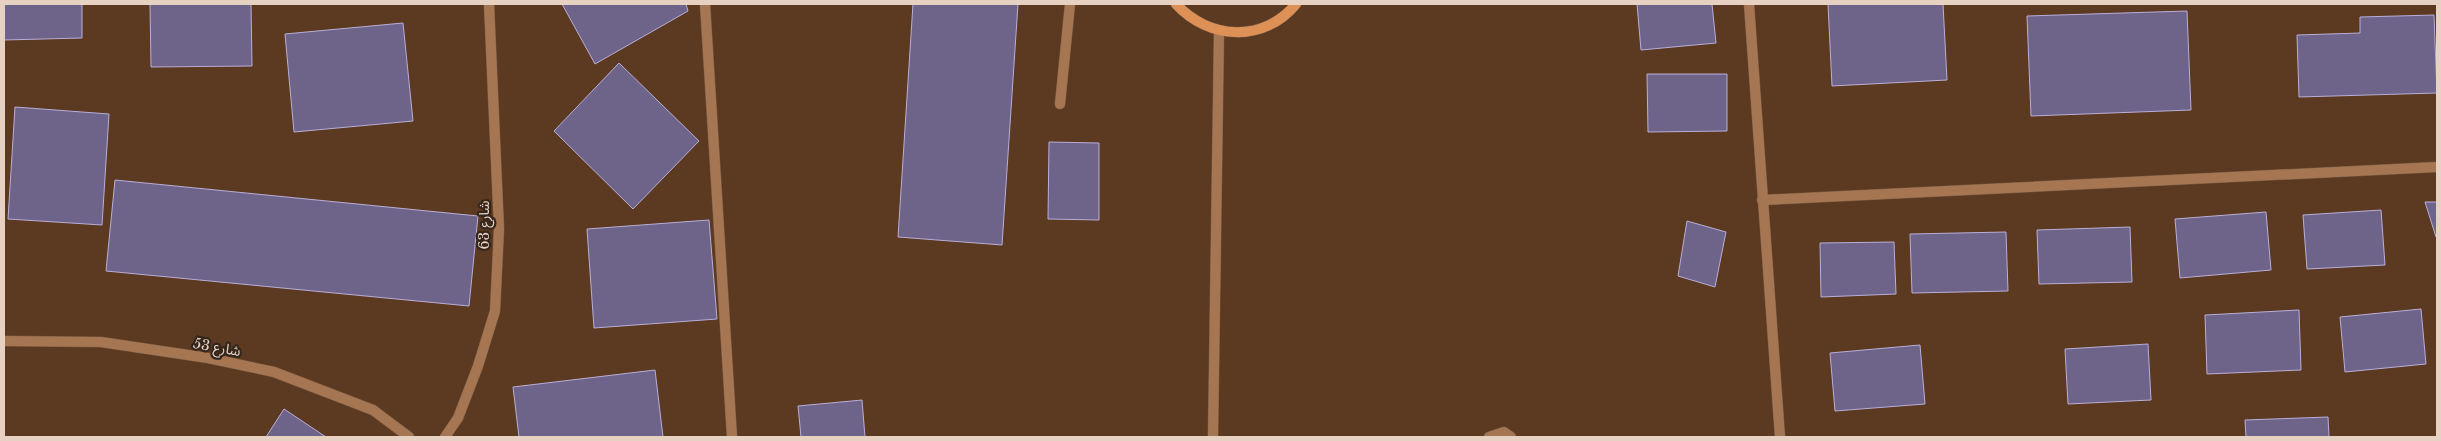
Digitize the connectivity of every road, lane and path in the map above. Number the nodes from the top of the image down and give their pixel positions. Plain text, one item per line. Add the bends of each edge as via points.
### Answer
1 (489, 4) edge
2 (705, 4) edge
3 (1070, 4) edge
4 (1176, 4) edge
5 (1296, 4) edge
6 (1749, 4) edge
7 (1219, 32) junction
8 (1060, 104) dead end
9 (2437, 167) edge
10 (1762, 200) junction
11 (4, 341) edge
12 (409, 437) edge
13 (445, 437) edge
14 (732, 437) edge
15 (1213, 437) edge
16 (1488, 437) edge
17 (1511, 437) edge
18 (1780, 437) edge

1 - 13 street, شارع 63 via 499,229 495,311 458,418
2 - 14 street
3 - 8 street
4 - 7 street via 1194,19
5 - 7 street via 1265,27
6 - 10 street
7 - 15 street
9 - 10 street
10 - 18 street
11 - 12 street, شارع 53 via 101,342 208,358 274,372 373,410
16 - 17 street via 1504,432

